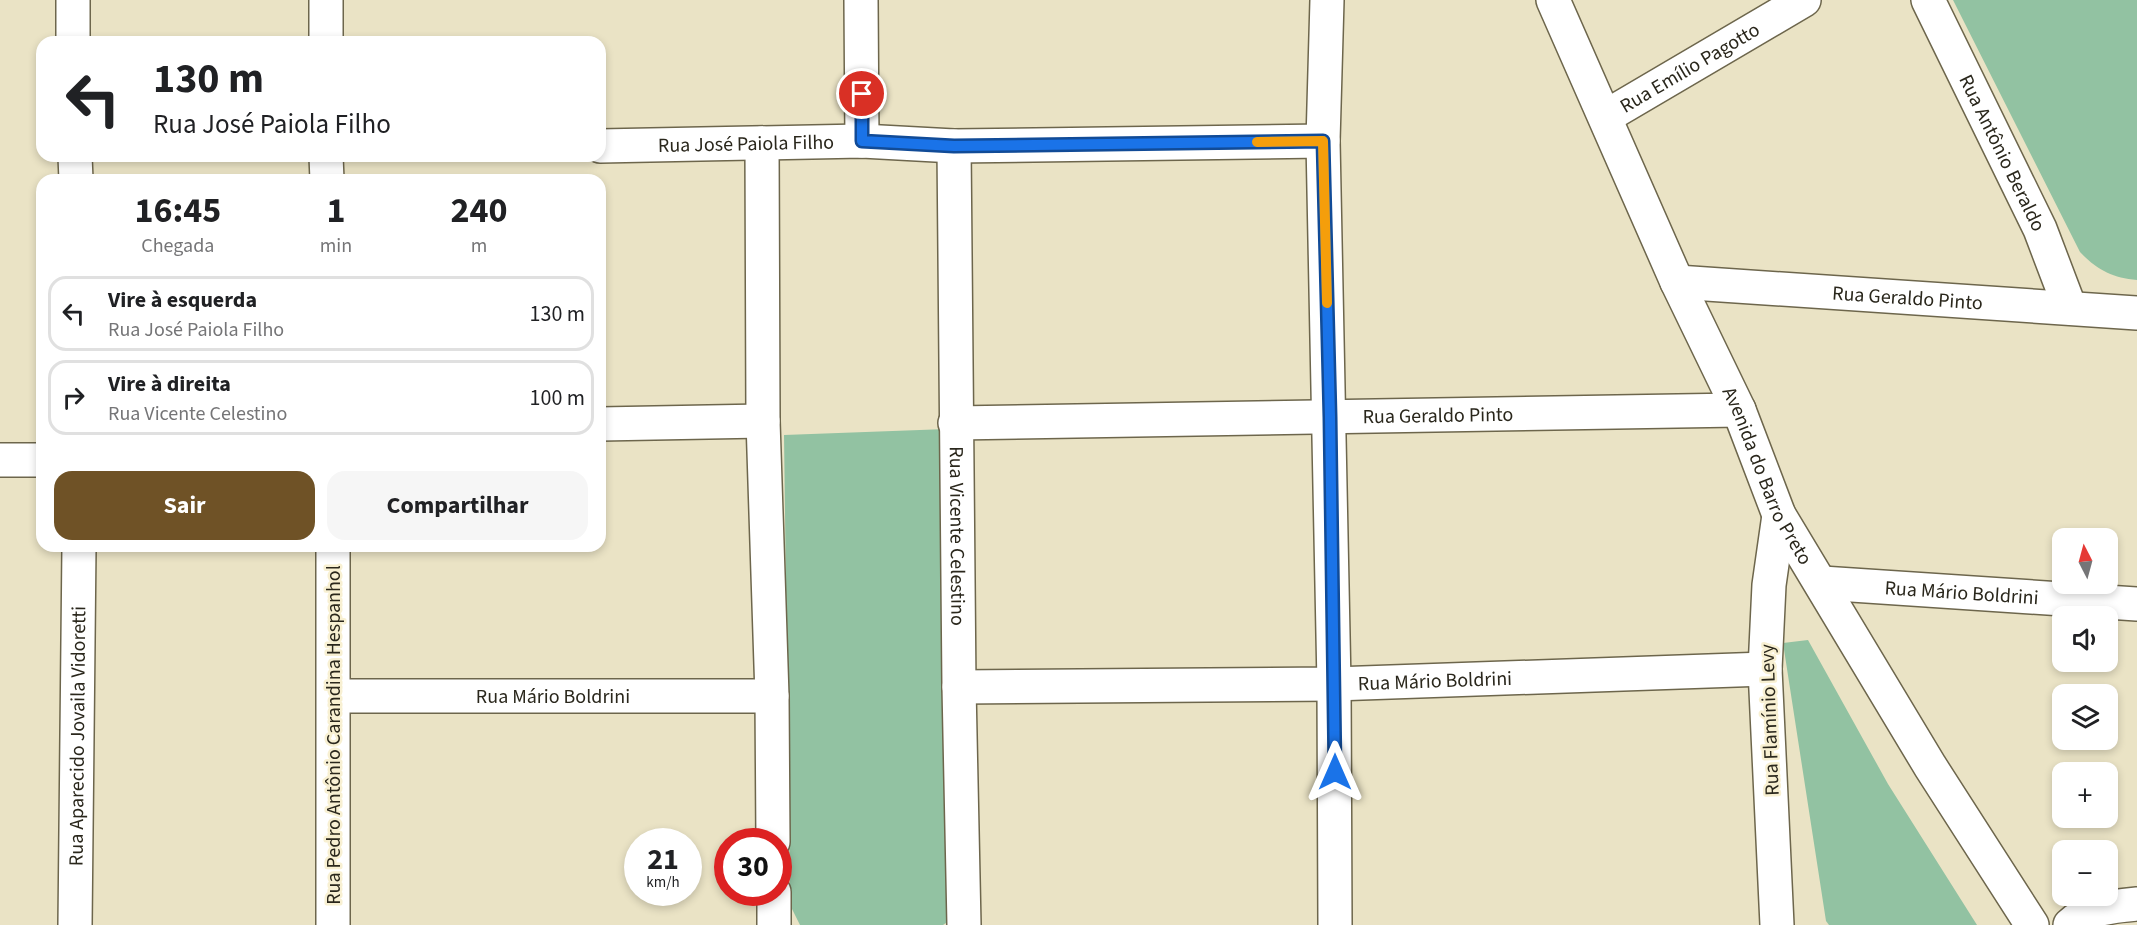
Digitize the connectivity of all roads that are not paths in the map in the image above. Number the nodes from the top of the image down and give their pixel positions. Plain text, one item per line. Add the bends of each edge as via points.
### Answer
1 (73, 0) edge
2 (326, 0) edge
3 (861, 0) edge
4 (1327, 0) edge
5 (1553, 0) edge
6 (1804, 0) edge
7 (1928, 0) edge
8 (73, 36) edge
9 (326, 36) edge
10 (1605, 117) junction
11 (862, 141) junction
12 (1323, 141) junction
13 (762, 143) junction
14 (606, 146) edge
15 (954, 146) junction
16 (1677, 282) junction
17 (2070, 308) junction
18 (2137, 313) edge
19 (1739, 410) junction
20 (1330, 417) junction
21 (763, 421) junction
22 (955, 423) junction
23 (606, 424) edge
24 (0, 460) edge
25 (36, 460) edge
26 (1779, 515) junction
27 (79, 552) edge
28 (333, 552) edge
29 (1822, 584) junction
30 (2137, 604) edge
31 (1765, 669) junction
32 (1334, 684) junction
33 (959, 687) junction
34 (333, 696) junction
35 (772, 696) junction
36 (773, 828) edge
37 (2137, 904) edge
38 (774, 906) edge
39 (75, 925) edge
40 (333, 925) edge
41 (774, 925) edge
42 (964, 925) edge
43 (1335, 925) edge
44 (1777, 925) edge
45 (2032, 925) edge
46 (2070, 925) edge

1 - 8 street
2 - 9 street
3 - 11 street
4 - 12 street
5 - 10 street, Avenida do Barro Preto
6 - 10 street, Rua Emílio Pagotto
7 - 17 street, Rua Antônio Beraldo via 2040,229
10 - 16 street, Avenida do Barro Preto
11 - 13 street, Rua José Paiola Filho
11 - 15 street, Rua José Paiola Filho
12 - 15 street, Rua José Paiola Filho
12 - 20 street
13 - 14 street, Rua José Paiola Filho
13 - 21 street
15 - 22 street, Rua Vicente Celestino
16 - 17 street, Rua Geraldo Pinto
16 - 19 street, Avenida do Barro Preto
17 - 18 street, Rua Geraldo Pinto
19 - 20 street, Rua Geraldo Pinto
19 - 26 street, Avenida do Barro Preto
20 - 22 street, Rua Geraldo Pinto
20 - 32 street
21 - 23 street
21 - 35 street
22 - 33 street, Rua Vicente Celestino
24 - 25 street
26 - 29 street, Avenida do Barro Preto
26 - 31 street, Rua Flamínio Levy via 1769,585
27 - 39 street, Rua Aparecido Jovaila Vidoretti
28 - 34 street, Rua Pedro Antônio Carandina Hespanhol
29 - 30 street, Rua Mário Boldrini
29 - 45 street, Avenida do Barro Preto via 1930,766
31 - 32 street, Rua Mário Boldrini
31 - 44 street, Rua Flamínio Levy
32 - 33 street, Rua Mário Boldrini
32 - 43 street
33 - 42 street, Rua Vicente Celestino
34 - 35 street, Rua Mário Boldrini
34 - 40 street, Rua Pedro Antônio Carandina Hespanhol
35 - 36 street
37 - 46 street via 2094,911
38 - 41 street

